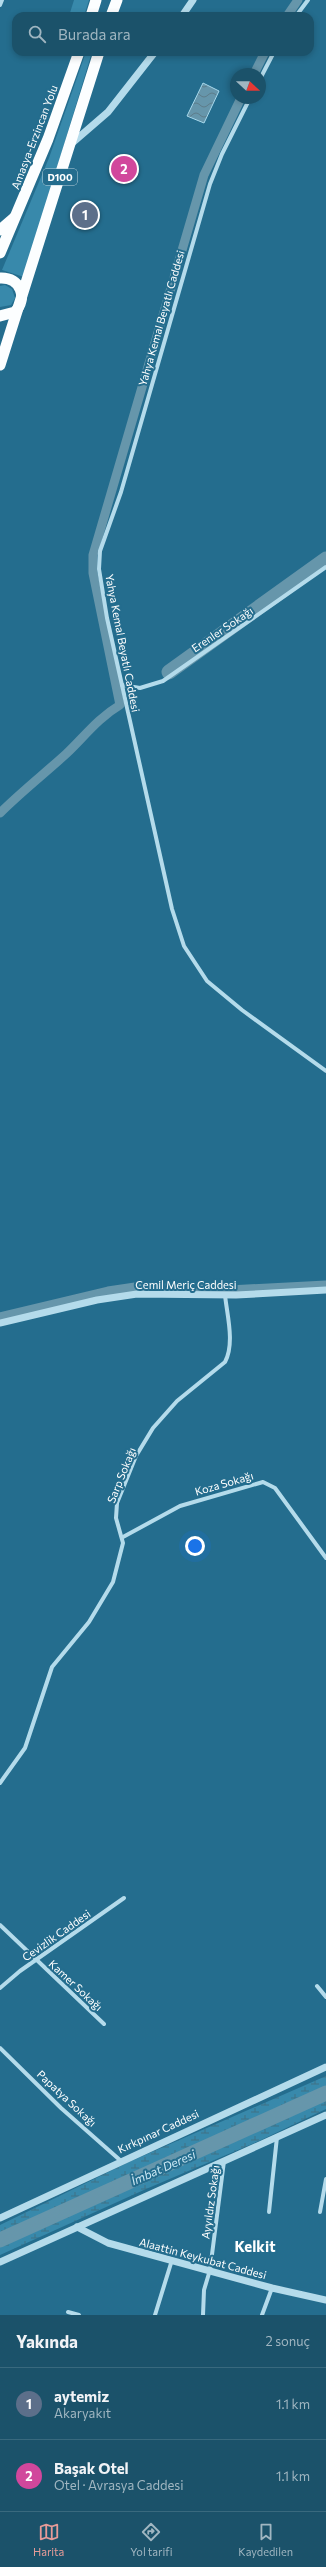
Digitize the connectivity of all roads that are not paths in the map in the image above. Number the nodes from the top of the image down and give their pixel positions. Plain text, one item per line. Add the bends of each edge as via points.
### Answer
1 (2, 0) edge
2 (96, 0) edge
3 (117, 0) edge
4 (193, 0) edge
5 (308, 0) edge
6 (0, 4) edge
7 (92, 12) edge
8 (112, 12) edge
9 (185, 12) edge
10 (299, 12) edge
11 (78, 56) edge
12 (98, 56) edge
13 (152, 56) edge
14 (272, 56) edge
15 (266, 68) edge
16 (247, 104) edge
17 (70, 145) junction
18 (17, 215) junction
19 (0, 230) edge
20 (0, 253) edge
21 (2, 278) edge
22 (22, 302) junction
23 (0, 316) edge
24 (0, 365) edge
25 (326, 567) edge
26 (122, 685) junction
27 (326, 1071) edge
28 (326, 1290) edge
29 (225, 1295) junction
30 (0, 1323) edge
31 (123, 1537) junction
32 (326, 1558) edge
33 (0, 1783) edge
34 (124, 1898) dead end
35 (0, 1925) edge
36 (36, 1960) junction
37 (317, 1986) dead end
38 (0, 1988) edge
39 (326, 1997) edge
40 (104, 2024) dead end
41 (0, 2048) edge
42 (326, 2066) edge
43 (326, 2115) edge
44 (277, 2138) junction
45 (224, 2160) junction
46 (121, 2161) junction
47 (326, 2179) edge
48 (269, 2212) dead end
49 (320, 2212) dead end
50 (0, 2218) edge
51 (77, 2227) junction
52 (172, 2260) junction
53 (0, 2262) edge
54 (210, 2270) junction
55 (272, 2288) junction
56 (326, 2300) edge
57 (68, 2312) dead end
58 (79, 2315) edge
59 (155, 2315) edge
60 (203, 2315) edge
61 (262, 2315) edge

1 - 6 street
2 - 7 highway
3 - 8 highway
4 - 9 street
5 - 10 street
11 - 18 highway, Amasya-Erzincan Yolu / D100
12 - 17 highway, D100
13 - 17 street via 108,112
14 - 15 street
16 - 26 street, Yahya Kemal Beyatlı Caddesi via 210,184 120,492 100,551 99,569 107,618
17 - 22 highway, D100
18 - 19 highway
18 - 20 highway, Amasya-Erzincan Yolu / D100
21 - 22 highway via 17,284 21,289
22 - 23 highway via 14,312
22 - 24 highway, D100
25 - 26 street, Erenler Sokağı via 163,681 140,688
26 - 27 street, Yahya Kemal Beyatlı Caddesi via 172,909 187,953 199,972 217,991
28 - 29 street, Cemil Meriç Caddesi
29 - 30 street, Cemil Meriç Caddesi via 137,1294 97,1300
29 - 31 street, Sarp Sokağı via 229,1335 228,1356 217,1369 177,1401 145,1441 117,1503 116,1518
31 - 32 street, Koza Sokağı via 180,1506 263,1482 275,1488
31 - 33 street, Sarp Sokağı via 120,1563 113,1582 89,1622 52,1668 25,1748
34 - 36 street, Cevizlik Caddesi
35 - 36 street, Kamer Sokağı
36 - 38 street, Cevizlik Caddesi
36 - 40 street, Kamer Sokağı
37 - 39 street
41 - 46 street, Papatya Sokağı via 61,2108
42 - 46 street, Kırkpınar Caddesi
43 - 44 street
44 - 45 street
44 - 48 street
45 - 51 street
45 - 54 street, Ayyıldız Sokağı
46 - 50 street, Kırkpınar Caddesi
47 - 49 street
51 - 52 street, Alaattin Keykubat Caddesi via 100,2240
51 - 53 street
52 - 54 street, Alaattin Keykubat Caddesi
52 - 59 street
54 - 55 street, Alaattin Keykubat Caddesi
54 - 60 street, Ayyıldız Sokağı via 204,2290
55 - 56 street, Alaattin Keykubat Caddesi
55 - 61 street
57 - 58 street

